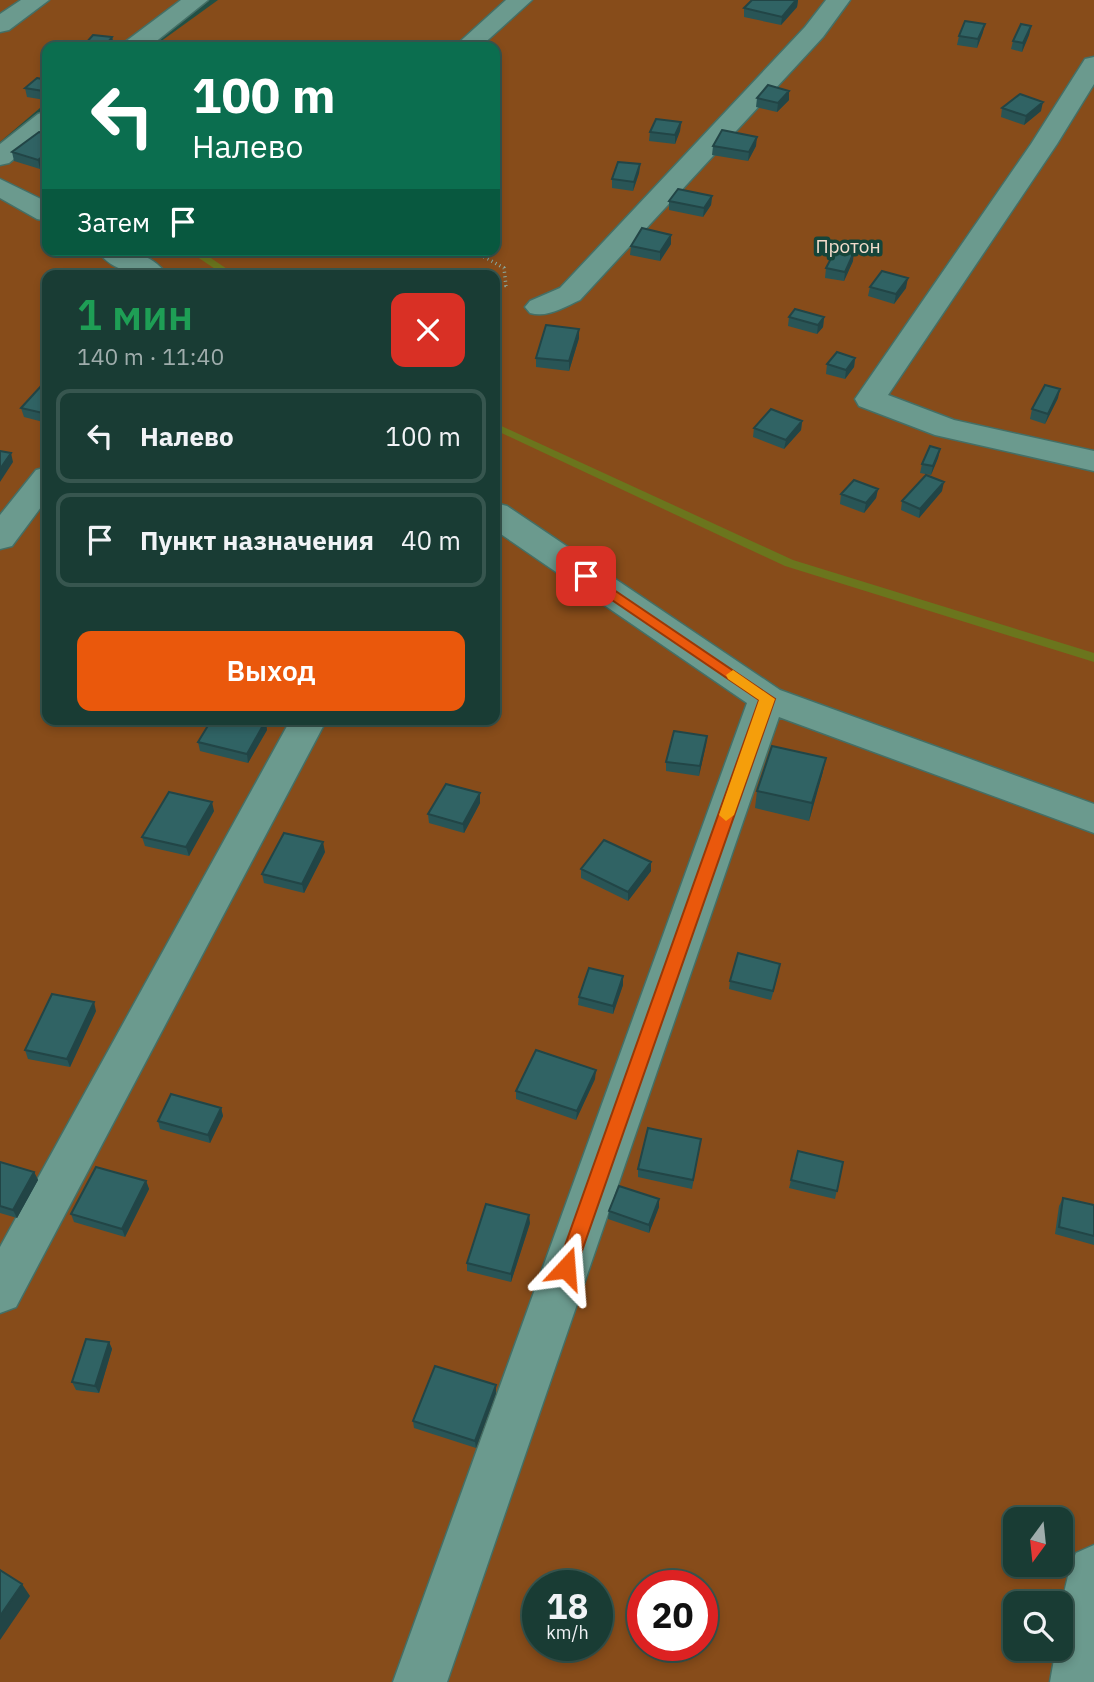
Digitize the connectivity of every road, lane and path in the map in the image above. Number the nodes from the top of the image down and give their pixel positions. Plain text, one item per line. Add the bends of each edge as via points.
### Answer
1 (37, 0) edge
2 (196, 0) edge
3 (520, 0) edge
4 (838, 0) edge
5 (0, 25) edge
6 (141, 42) edge
7 (472, 42) edge
8 (1094, 64) edge
9 (42, 124) edge
10 (0, 157) edge
11 (0, 187) edge
12 (42, 211) edge
13 (121, 256) edge
14 (483, 256) edge
15 (145, 270) edge
16 (540, 307) joint
17 (1094, 461) edge
18 (42, 483) edge
19 (500, 517) edge
20 (0, 538) edge
21 (767, 699) junction
22 (306, 725) edge
23 (1094, 820) edge
24 (0, 1292) edge
25 (1094, 1571) edge
26 (420, 1682) edge
27 (1077, 1682) edge

1 - 5 lane
2 - 6 lane
3 - 7 lane
4 - 16 lane via 805,42 570,294
8 - 17 lane via 870,399 946,428
9 - 10 lane
11 - 12 lane
13 - 15 lane
14 - 16 path via 504,268 506,286
18 - 20 lane
19 - 21 lane
21 - 23 lane
21 - 26 lane
22 - 24 lane
25 - 27 lane

